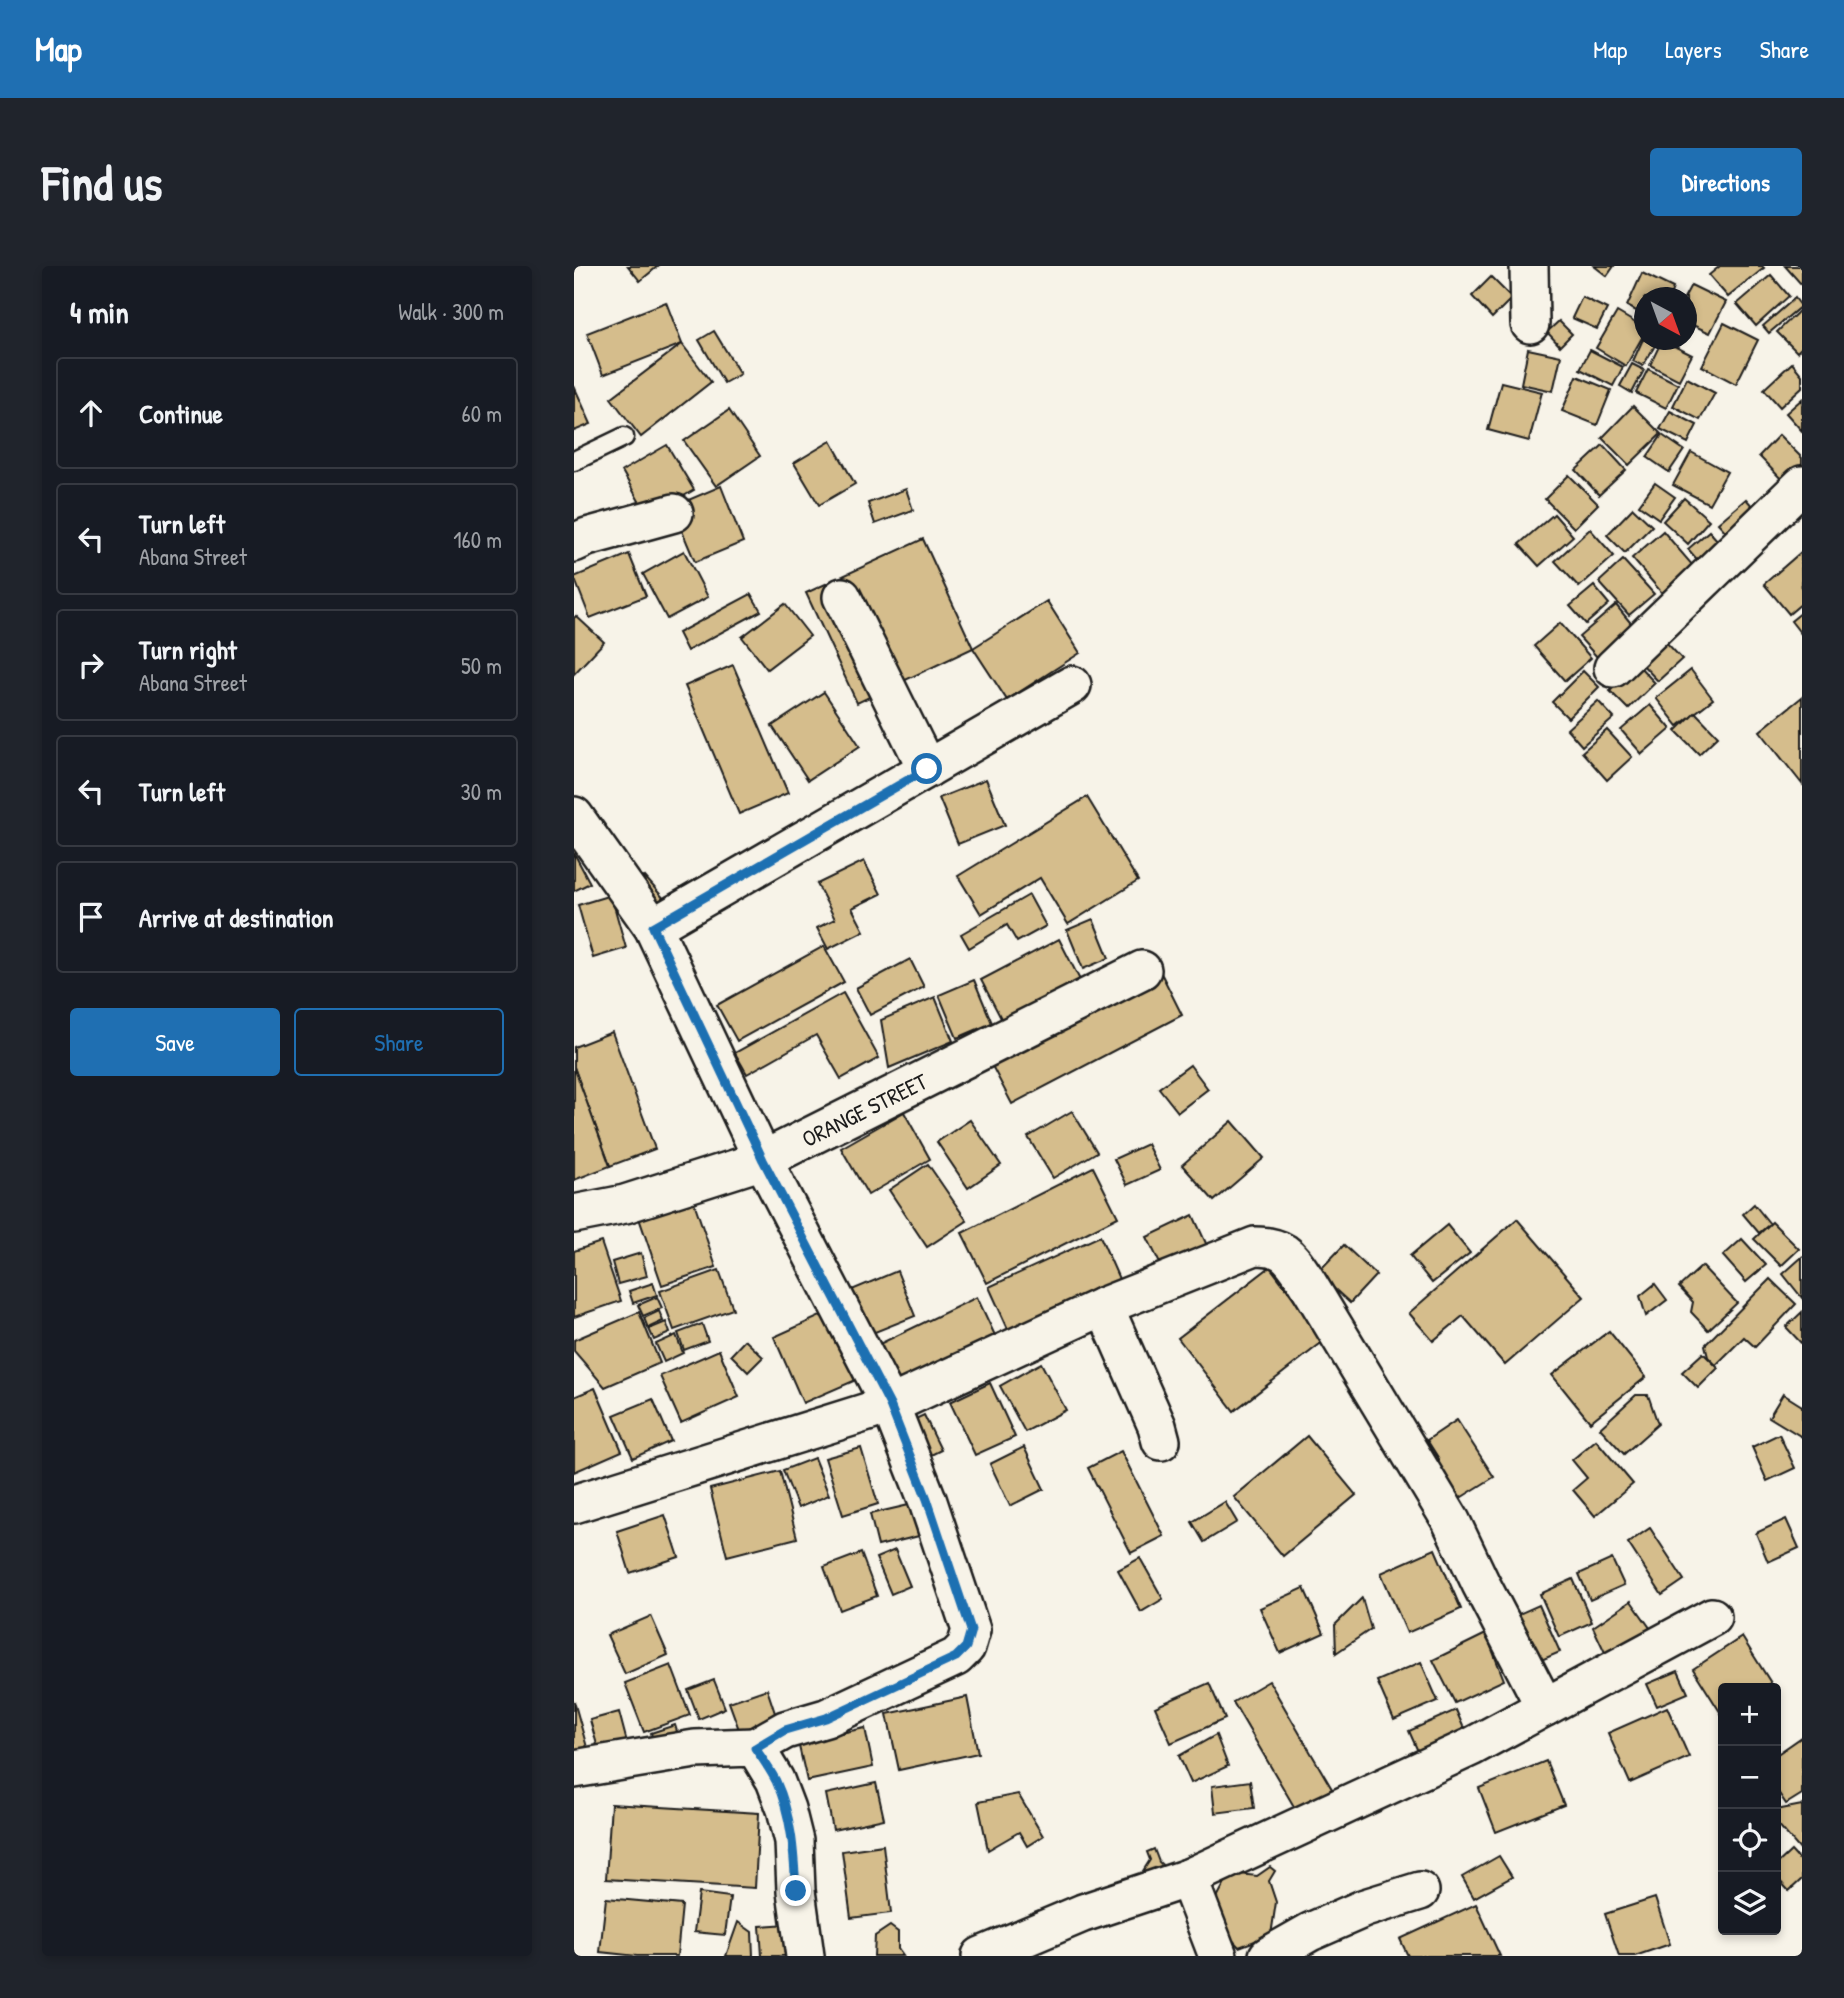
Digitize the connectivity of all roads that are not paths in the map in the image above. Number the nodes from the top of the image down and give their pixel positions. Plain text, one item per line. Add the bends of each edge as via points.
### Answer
1 (1530, 266) edge
2 (1530, 324) dead end
3 (624, 437) dead end
4 (574, 461) edge
5 (1802, 485) edge
6 (674, 513) dead end
7 (574, 542) edge
8 (842, 597) dead end
9 (1612, 668) dead end
10 (1072, 685) dead end
11 (927, 769) junction
12 (574, 816) edge
13 (653, 927) junction
14 (1142, 970) dead end
15 (763, 1160) junction
16 (574, 1214) edge
17 (1104, 1306) junction
18 (890, 1405) junction
19 (1161, 1441) dead end
20 (574, 1504) edge
21 (1712, 1617) dead end
22 (1545, 1707) junction
23 (755, 1748) junction
24 (574, 1769) edge
25 (1188, 1878) junction
26 (1420, 1891) dead end
27 (805, 1956) edge
28 (981, 1956) edge
29 (1218, 1956) edge
30 (1268, 1956) edge

1 - 2 street
3 - 4 lane
5 - 9 street
6 - 7 street
8 - 11 street
10 - 11 street
11 - 13 street
12 - 13 street
13 - 15 street
14 - 15 street, ORANGE STREET
15 - 16 street, ORANGE STREET via 625,1204
15 - 18 street
17 - 18 street
17 - 19 street
17 - 22 street via 1255,1246 1273,1246 1288,1255 1451,1521
18 - 20 street
18 - 23 street via 964,1607 971,1630 966,1647 956,1657 826,1718 785,1730
21 - 22 street
22 - 25 street via 1471,1747
23 - 24 street via 695,1749
23 - 27 street via 775,1780 794,1841
25 - 28 street via 1083,1913
25 - 29 street
26 - 30 street via 1365,1908

